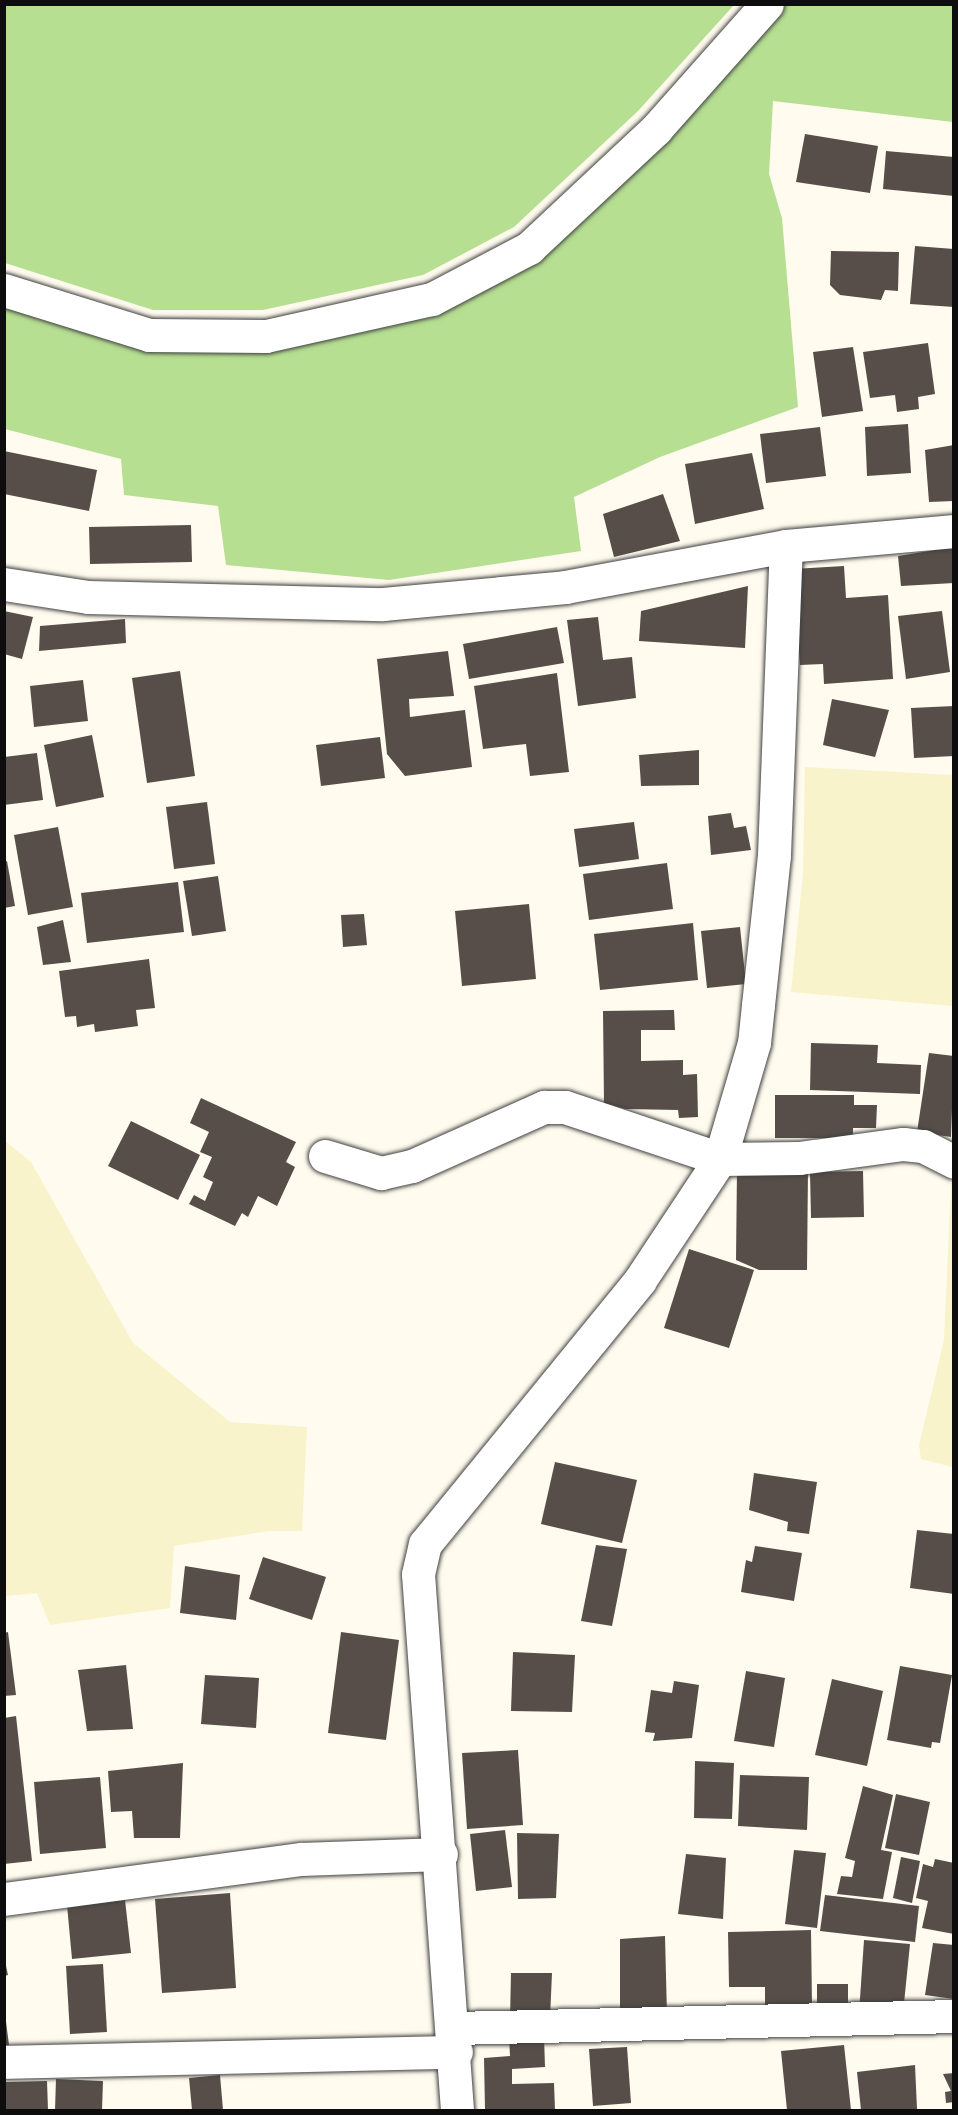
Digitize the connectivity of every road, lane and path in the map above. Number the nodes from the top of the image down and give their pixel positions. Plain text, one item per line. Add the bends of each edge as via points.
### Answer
1 (767, 4) edge
2 (4, 290) edge
3 (954, 531) edge
4 (786, 546) junction
5 (4, 584) edge
6 (325, 1156) dead end
7 (720, 1159) junction
8 (954, 1162) edge
9 (441, 1854) junction
10 (4, 1899) edge
11 (954, 2016) edge
12 (455, 2040) junction
13 (4, 2062) edge
14 (457, 2110) edge

1 - 2 street via 656,129 529,248 432,299 266,336 149,335
3 - 4 street
4 - 5 street via 565,587 383,604 88,597
4 - 7 street via 774,855 754,1043
6 - 7 street via 381,1173 555,1107 592,1113
7 - 8 street via 799,1158 903,1143 923,1146
7 - 9 street via 612,1316 425,1544 418,1574
9 - 10 street via 301,1859
9 - 12 street
11 - 12 street
12 - 13 street
12 - 14 street

